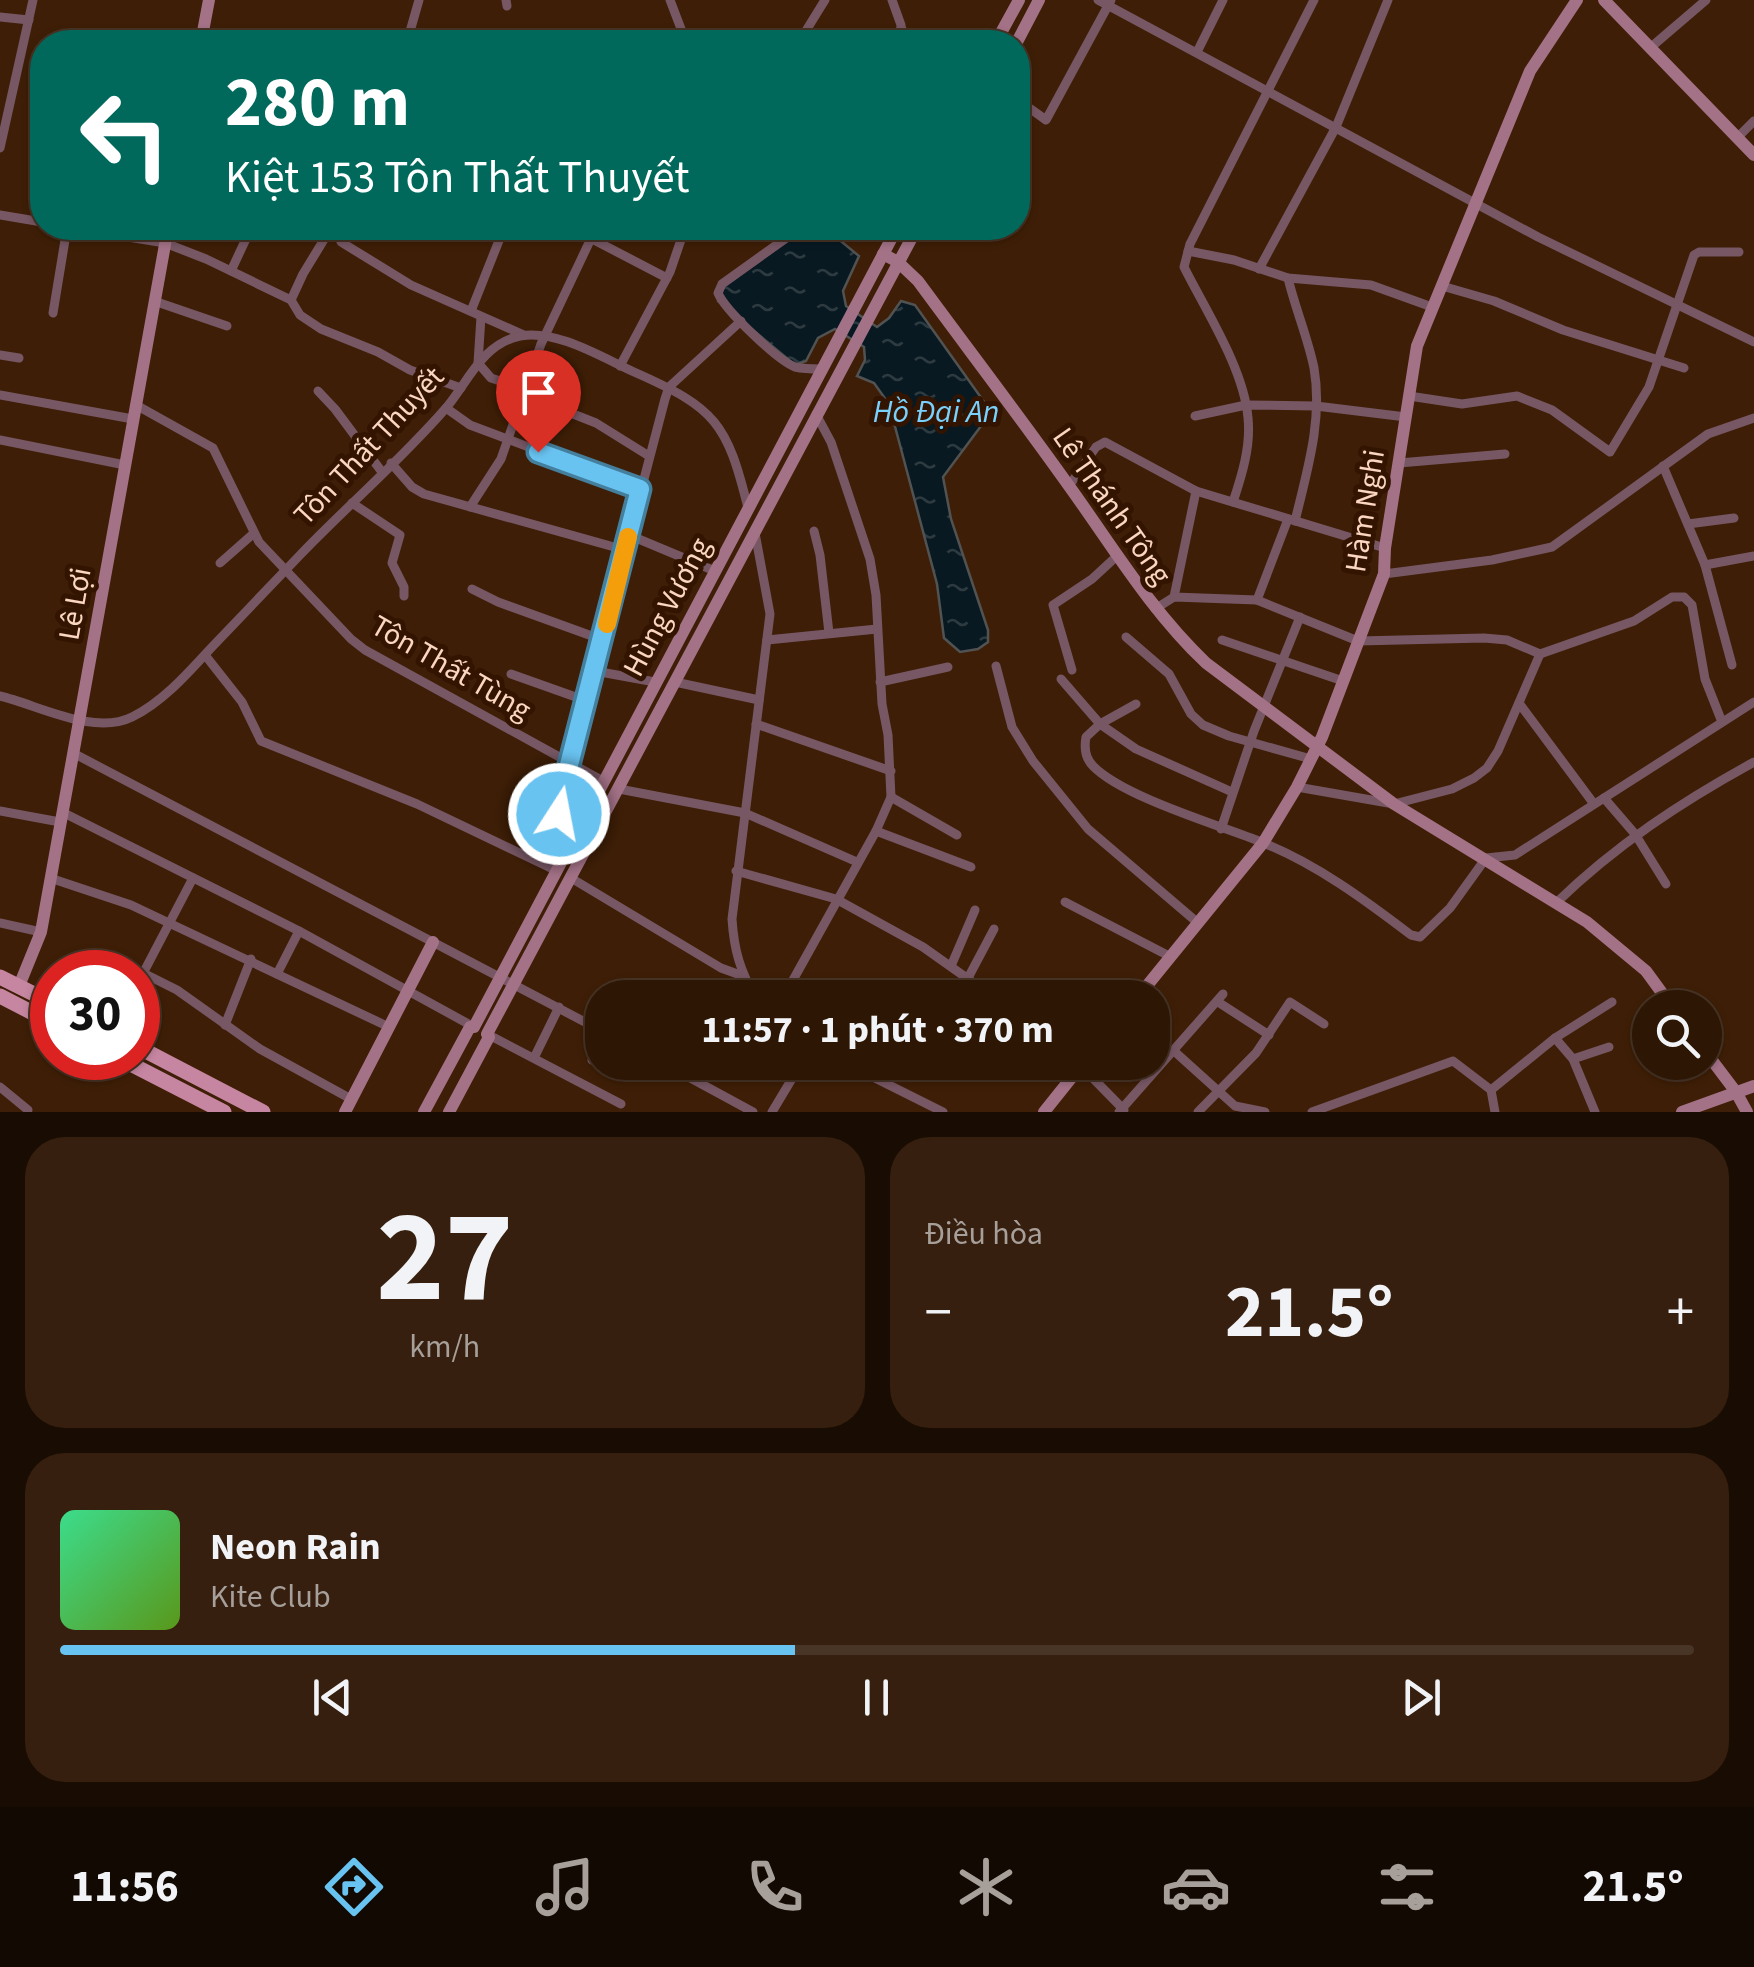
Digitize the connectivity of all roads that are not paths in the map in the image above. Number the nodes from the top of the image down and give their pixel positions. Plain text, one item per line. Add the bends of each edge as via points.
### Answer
1 (34, 0) edge
2 (209, 0) edge
3 (419, 0) edge
4 (670, 0) edge
5 (825, 0) edge
6 (892, 0) edge
7 (1019, 0) edge
8 (1039, 0) edge
9 (1223, 0) edge
10 (1314, 0) edge
11 (1388, 0) edge
12 (1577, 0) edge
13 (1604, 0) edge
14 (1706, 0) edge
15 (1106, 2) edge
16 (0, 17) edge
17 (29, 20) junction
18 (203, 30) edge
19 (410, 30) edge
20 (681, 30) edge
21 (806, 30) edge
22 (902, 30) edge
23 (1003, 30) edge
24 (1023, 30) edge
25 (1650, 48) junction
26 (1196, 52) junction
27 (1269, 91) junction
28 (1030, 109) edge
29 (4, 116) edge
30 (1754, 120) edge
31 (1336, 127) junction
32 (1737, 138) junction
33 (0, 148) edge
34 (1754, 155) edge
35 (1476, 202) junction
36 (0, 215) edge
37 (30, 220) edge
38 (68, 240) edge
39 (146, 240) edge
40 (166, 240) edge
41 (245, 240) edge
42 (320, 240) edge
43 (500, 240) edge
44 (590, 240) edge
45 (607, 240) edge
46 (681, 240) edge
47 (783, 240) edge
48 (890, 240) edge
49 (911, 240) edge
50 (341, 242) dead end
51 (165, 243) junction
52 (1188, 251) junction
53 (1739, 252) dead end
54 (882, 254) junction
55 (898, 262) junction
56 (1259, 269) junction
57 (230, 271) junction
58 (667, 278) junction
59 (1288, 278) junction
60 (1442, 286) junction
61 (154, 300) junction
62 (292, 300) junction
63 (1679, 304) junction
64 (1432, 308) junction
65 (53, 314) dead end
66 (476, 314) junction
67 (741, 321) junction
68 (227, 326) dead end
69 (524, 335) junction
70 (544, 336) junction
71 (1754, 342) edge
72 (0, 355) edge
73 (19, 358) dead end
74 (1660, 361) junction
75 (478, 363) junction
76 (620, 366) junction
77 (820, 368) junction
78 (1684, 368) dead end
79 (461, 388) junction
80 (669, 388) junction
81 (318, 391) dead end
82 (526, 392) junction
83 (0, 395) edge
84 (1409, 396) junction
85 (1246, 406) junction
86 (1316, 406) junction
87 (446, 408) junction
88 (134, 412) junction
89 (816, 414) junction
90 (1195, 416) dead end
91 (1406, 417) junction
92 (1754, 418) edge
93 (0, 440) edge
94 (509, 440) junction
95 (1505, 454) dead end
96 (650, 456) junction
97 (1399, 463) junction
98 (391, 464) junction
99 (125, 465) junction
100 (1663, 466) junction
101 (382, 472) junction
102 (1069, 486) junction
103 (640, 489) junction
104 (1196, 490) junction
105 (1233, 502) junction
106 (352, 503) junction
107 (470, 507) junction
108 (748, 508) junction
109 (1734, 518) dead end
110 (1291, 520) junction
111 (1688, 524) junction
112 (814, 531) dead end
113 (254, 533) junction
114 (755, 534) junction
115 (629, 535) junction
116 (1385, 548) junction
117 (624, 550) junction
118 (1118, 556) junction
119 (1754, 556) edge
120 (220, 563) dead end
121 (1705, 565) junction
122 (286, 570) junction
123 (714, 571) junction
124 (1384, 574) junction
125 (472, 589) dead end
126 (404, 596) dead end
127 (1174, 597) junction
128 (1257, 600) junction
129 (1155, 609) junction
130 (1300, 617) junction
131 (878, 629) junction
132 (829, 633) junction
133 (1126, 637) dead end
134 (603, 640) junction
135 (767, 640) junction
136 (1222, 640) dead end
137 (1358, 642) junction
138 (1540, 654) junction
139 (205, 655) junction
140 (1282, 662) junction
141 (1732, 665) dead end
142 (996, 666) dead end
143 (948, 668) dead end
144 (594, 670) junction
145 (1072, 670) dead end
146 (511, 674) dead end
147 (1061, 678) dead end
148 (656, 679) junction
149 (1343, 681) junction
150 (880, 682) junction
151 (674, 683) junction
152 (0, 696) edge
153 (759, 700) junction
154 (587, 702) junction
155 (1754, 702) edge
156 (1519, 703) junction
157 (1136, 704) dead end
158 (1264, 707) junction
159 (79, 720) junction
160 (1722, 722) junction
161 (756, 724) junction
162 (1100, 724) junction
163 (1250, 742) junction
164 (73, 752) junction
165 (1314, 752) junction
166 (570, 762) junction
167 (1754, 762) edge
168 (891, 771) junction
169 (603, 781) junction
170 (1297, 786) junction
171 (619, 789) junction
172 (1232, 792) junction
173 (890, 797) junction
174 (1604, 798) junction
175 (1394, 804) junction
176 (1594, 804) junction
177 (0, 811) edge
178 (745, 813) junction
179 (61, 817) junction
180 (1220, 829) junction
181 (876, 831) junction
182 (957, 834) dead end
183 (1635, 834) junction
184 (1263, 842) junction
185 (1486, 858) junction
186 (856, 862) junction
187 (971, 867) dead end
188 (552, 868) junction
189 (736, 871) junction
190 (50, 878) junction
191 (193, 878) junction
192 (571, 878) junction
193 (1666, 884) dead end
194 (836, 899) junction
195 (1065, 902) dead end
196 (1556, 903) junction
197 (975, 910) dead end
198 (0, 923) edge
199 (170, 923) junction
200 (1198, 923) junction
201 (994, 929) dead end
202 (300, 930) junction
203 (41, 932) junction
204 (433, 942) junction
205 (155, 950) edge
206 (1170, 957) junction
207 (252, 959) junction
208 (950, 966) junction
209 (278, 974) junction
210 (743, 976) junction
211 (0, 977) edge
212 (968, 978) junction
213 (507, 980) junction
214 (745, 980) edge
215 (792, 980) edge
216 (971, 980) edge
217 (1152, 980) edge
218 (160, 984) edge
219 (19, 986) junction
220 (1660, 990) edge
221 (407, 991) junction
222 (30, 992) edge
223 (6, 999) edge
224 (1612, 1002) dead end
225 (558, 1007) junction
226 (30, 1012) edge
227 (585, 1024) edge
228 (1324, 1024) dead end
229 (225, 1025) junction
230 (388, 1027) junction
231 (480, 1031) junction
232 (1269, 1035) junction
233 (1554, 1038) junction
234 (1609, 1047) dead end
235 (1174, 1051) junction
236 (160, 1058) edge
237 (534, 1058) junction
238 (1573, 1059) junction
239 (1722, 1073) edge
240 (160, 1079) edge
241 (694, 1080) edge
242 (791, 1080) edge
243 (879, 1080) edge
244 (1069, 1080) edge
245 (1095, 1080) edge
246 (1754, 1086) edge
247 (0, 1087) edge
248 (1491, 1090) junction
249 (1218, 1092) junction
250 (1736, 1092) junction
251 (621, 1104) dead end
252 (348, 1106) edge
253 (28, 1110) edge
254 (1123, 1111) edge
255 (224, 1112) edge
256 (263, 1112) edge
257 (424, 1112) edge
258 (449, 1112) edge
259 (754, 1112) edge
260 (772, 1112) edge
261 (943, 1112) edge
262 (1044, 1112) edge
263 (1198, 1112) edge
264 (1265, 1112) edge
265 (1312, 1112) edge
266 (1495, 1112) edge
267 (1595, 1112) edge
268 (1682, 1112) edge
269 (1746, 1112) edge

1 - 17 street
2 - 18 street
3 - 19 street
4 - 20 street
5 - 21 street
6 - 22 street
7 - 23 street
8 - 24 street
9 - 26 street
10 - 27 street
11 - 31 street
12 - 35 street, Hàm Nghi via 1530,71
13 - 25 street
14 - 25 street
15 - 26 street
15 - 28 street via 1046,120
16 - 17 street
17 - 29 street
25 - 32 street
26 - 27 street
27 - 31 street
27 - 52 street
29 - 33 street
30 - 32 street
31 - 35 street
31 - 56 street
32 - 34 street
35 - 60 street, Hàm Nghi
35 - 63 street
36 - 37 street
38 - 65 street
39 - 51 street
40 - 51 street, Lê Lợi
41 - 57 street
42 - 62 street
43 - 66 street
44 - 70 street
45 - 58 street
46 - 58 street
47 - 67 street via 722,284 720,298
48 - 54 street
49 - 55 street
50 - 66 street
51 - 57 street
51 - 61 street, Lê Lợi
52 - 56 street
52 - 85 street via 1184,266
53 - 63 street via 1695,254
54 - 55 street
54 - 77 street, Hùng Vương
55 - 89 street, Hùng Vương
55 - 102 street, Lê Thánh Tông
56 - 59 street
57 - 62 street
58 - 76 street
59 - 64 street via 1371,285
59 - 86 street via 1314,368
60 - 64 street, Hàm Nghi
60 - 74 street
61 - 68 street
61 - 88 street, Lê Lợi
62 - 79 street via 321,330
63 - 71 street
63 - 74 street
64 - 84 street, Hàm Nghi
66 - 69 street
66 - 75 street
67 - 77 street via 786,362
67 - 80 street
69 - 70 street
69 - 75 street, Tôn Thất Thuyết via 497,344
70 - 76 street
70 - 82 street
72 - 73 street
74 - 78 street
74 - 84 street via 1610,452 1552,410 1517,396 1462,404
75 - 79 street, Tôn Thất Thuyết
75 - 82 street via 490,378
76 - 80 street
77 - 108 street, Hùng Vương
79 - 87 street, Tôn Thất Thuyết
80 - 96 street
80 - 108 street via 727,437
81 - 101 street
82 - 94 street
82 - 96 street
83 - 88 street, Tôn Thất Tùng
84 - 91 street, Hàm Nghi
85 - 86 street
85 - 90 street
85 - 105 street via 1246,451
86 - 91 street
86 - 110 street via 1310,459
87 - 94 street
87 - 98 street, Tôn Thất Thuyết
88 - 99 street, Lê Lợi
88 - 113 street, Tôn Thất Tùng via 213,448
89 - 114 street, Hùng Vương
89 - 131 street via 838,458 870,558
91 - 97 street, Hàm Nghi
92 - 100 street via 1708,434
93 - 99 street
94 - 103 street
94 - 107 street
95 - 97 street
96 - 103 street
97 - 116 street, Hàm Nghi
98 - 101 street, Tôn Thất Thuyết
98 - 107 street via 424,494
99 - 159 street, Lê Lợi
100 - 111 street
100 - 124 street via 1552,546
101 - 106 street, Tôn Thất Thuyết
102 - 104 street via 1105,442
102 - 118 street, Lê Thánh Tông
103 - 115 street
104 - 105 street
104 - 127 street
105 - 110 street
106 - 122 street, Tôn Thất Thuyết
106 - 126 street via 400,535 392,563
107 - 117 street
108 - 114 street
108 - 123 street, Hùng Vương
109 - 111 street
110 - 116 street
110 - 128 street
111 - 121 street
112 - 132 street
113 - 120 street
113 - 122 street, Tôn Thất Tùng
114 - 135 street via 770,614
114 - 151 street, Hùng Vương
115 - 117 street
115 - 123 street
116 - 124 street, Hàm Nghi
117 - 134 street
118 - 129 street, Lê Thánh Tông
118 - 145 street via 1053,605
119 - 121 street
121 - 141 street
122 - 139 street, Tôn Thất Thuyết
122 - 166 street, Tôn Thất Tùng via 365,650
123 - 148 street, Hùng Vương
124 - 137 street, Hàm Nghi
125 - 134 street
127 - 128 street
127 - 129 street
128 - 130 street
129 - 158 street, Lê Thánh Tông via 1206,663
130 - 137 street
130 - 140 street
131 - 132 street
131 - 150 street
132 - 135 street
133 - 163 street via 1168,674 1196,720
134 - 144 street
135 - 153 street
136 - 140 street
137 - 138 street via 1484,638
137 - 149 street, Hàm Nghi
138 - 156 street
138 - 160 street via 1634,621 1672,596 1684,597 1693,609
139 - 159 street, Tôn Thất Thuyết via 131,718
139 - 188 street via 242,702 261,741
140 - 149 street
140 - 158 street
142 - 200 street via 1012,727 1032,761 1088,828
143 - 150 street
144 - 148 street
144 - 154 street
146 - 154 street
147 - 162 street
148 - 151 street
148 - 169 street, Hùng Vương
149 - 165 street, Hàm Nghi
150 - 168 street
151 - 153 street
151 - 171 street, Hùng Vương
152 - 159 street, Tôn Thất Thuyết
153 - 161 street
154 - 166 street
155 - 160 street
156 - 175 street via 1481,774
156 - 176 street
157 - 162 street
158 - 163 street
158 - 165 street, Lê Thánh Tông
159 - 164 street, Lê Lợi
160 - 174 street
161 - 168 street
161 - 178 street
162 - 172 street via 1162,763
162 - 180 street via 1085,742 1097,770
163 - 165 street
163 - 172 street
164 - 179 street, Lê Lợi
164 - 204 street
165 - 170 street, Hàm Nghi
165 - 175 street, Lê Thánh Tông
166 - 169 street, Tôn Thất Tùng
166 - 188 street
167 - 183 street
168 - 173 street
169 - 171 street
169 - 188 street, Hùng Vương
170 - 175 street
170 - 184 street, Hàm Nghi
171 - 178 street
171 - 192 street, Hùng Vương
172 - 180 street
173 - 181 street
173 - 182 street
174 - 176 street
174 - 183 street
175 - 185 street, Lê Thánh Tông
176 - 185 street via 1515,855
177 - 179 street
178 - 186 street
178 - 189 street
179 - 190 street, Lê Lợi
179 - 191 street
180 - 184 street
181 - 186 street
181 - 187 street
183 - 193 street
183 - 196 street
184 - 185 street via 1415,937 1428,933
184 - 200 street, Hàm Nghi
185 - 196 street, Lê Thánh Tông
186 - 194 street
188 - 192 street
188 - 213 street, Hùng Vương
189 - 194 street
189 - 210 street via 734,952
190 - 199 street
190 - 203 street, Lê Lợi
191 - 199 street
191 - 202 street
192 - 210 street
192 - 213 street, Hùng Vương
194 - 208 street
194 - 215 street
195 - 206 street
196 - 220 street, Lê Thánh Tông via 1646,971
197 - 208 street
198 - 203 street
199 - 205 street
199 - 207 street
200 - 206 street, Hàm Nghi
201 - 212 street
202 - 209 street
202 - 221 street
203 - 219 street, Lê Lợi
204 - 213 street
204 - 221 street
206 - 217 street, Hàm Nghi
207 - 209 street
207 - 229 street
208 - 212 street
209 - 230 street
210 - 214 street
211 - 219 main road
212 - 216 street
213 - 225 street
213 - 231 street, Hùng Vương
218 - 229 street
219 - 222 main road
219 - 223 main road
221 - 230 street
221 - 231 street
223 - 226 main road
224 - 233 street
225 - 227 street
225 - 237 street
228 - 232 street via 1290,1002
229 - 252 street
230 - 252 street
231 - 237 street
231 - 257 street, Hùng Vương
231 - 258 street, Hùng Vương
232 - 235 street via 1220,998
232 - 249 street
233 - 238 street
233 - 248 street
234 - 238 street
235 - 249 street
235 - 254 street
236 - 256 main road
237 - 251 street
238 - 267 street
239 - 250 street
240 - 255 main road
241 - 259 street
242 - 260 street
243 - 261 street
244 - 262 street
245 - 254 street
246 - 250 street
247 - 253 street
248 - 265 street via 1453,1061
248 - 266 street
249 - 263 street
249 - 264 street via 1235,1106
250 - 268 street
250 - 269 street

